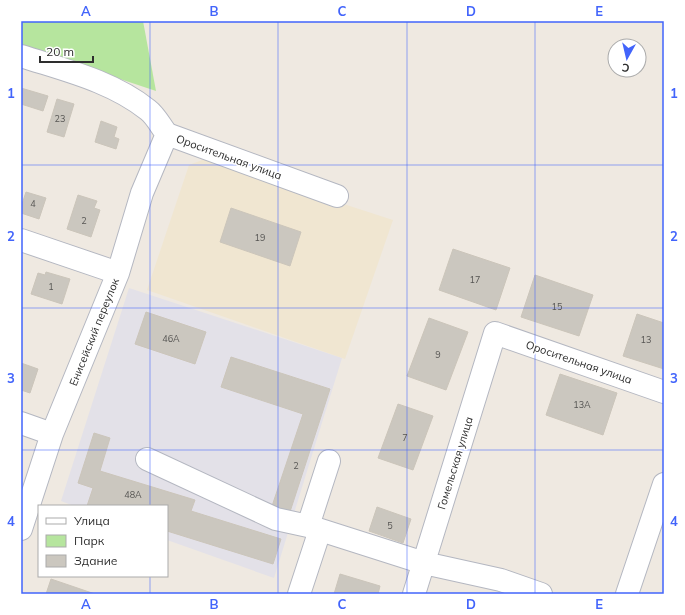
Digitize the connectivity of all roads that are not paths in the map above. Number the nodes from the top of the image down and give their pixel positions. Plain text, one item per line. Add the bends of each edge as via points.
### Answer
1 (21, 56) edge
2 (167, 134) junction
3 (337, 196) dead end
4 (21, 240) edge
5 (118, 272) junction
6 (495, 332) joint
7 (664, 392) edge
8 (21, 423) edge
9 (52, 434) junction
10 (147, 459) dead end
11 (329, 461) dead end
12 (664, 484) edge
13 (314, 528) junction
14 (21, 529) edge
15 (424, 563) junction
16 (299, 594) edge
17 (414, 594) edge
18 (541, 594) edge
19 (627, 594) edge

1 - 2 street, Оросительная улица via 100,82 149,110
2 - 3 street, Оросительная улица
2 - 5 street, Енисейский переулок via 142,193
4 - 5 street
5 - 9 street, Енисейский переулок
6 - 7 street, Оросительная улица
6 - 15 street, Гомельская улица
8 - 9 street
9 - 14 street, Енисейский переулок
10 - 13 street via 276,519
11 - 13 street
12 - 19 street
13 - 15 street
13 - 16 street
15 - 17 street, Гомельская улица
15 - 18 street via 501,580

